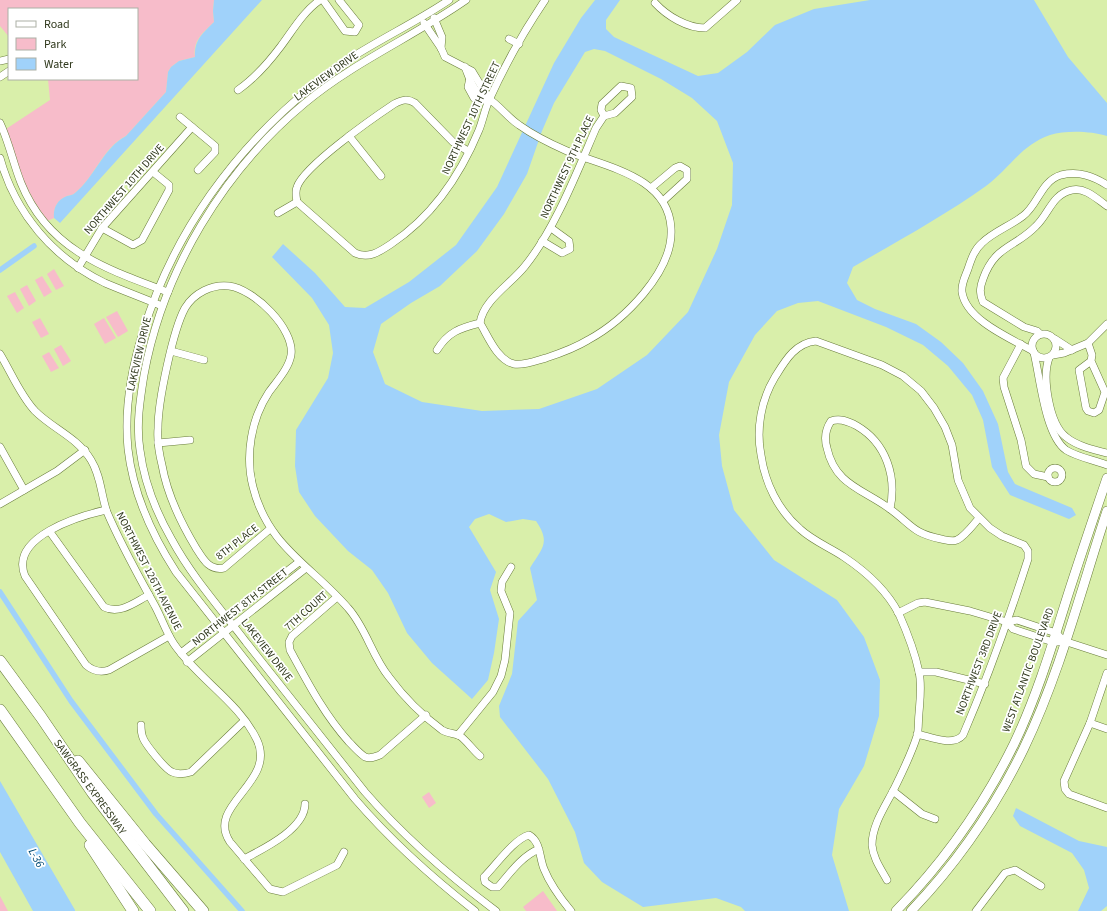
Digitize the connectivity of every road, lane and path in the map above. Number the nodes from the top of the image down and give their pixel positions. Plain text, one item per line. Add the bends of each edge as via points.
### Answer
1 (322, 0) edge
2 (339, 0) edge
3 (449, 0) edge
4 (466, 0) edge
5 (545, 0) edge
6 (737, 0) edge
7 (655, 3) dead end
8 (431, 12) junction
9 (420, 18) junction
10 (436, 21) junction
11 (426, 27) junction
12 (509, 39) dead end
13 (519, 44) junction
14 (441, 48) junction
15 (465, 67) junction
16 (238, 90) dead end
17 (490, 99) junction
18 (604, 116) junction
19 (180, 118) dead end
20 (0, 123) edge
21 (192, 127) junction
22 (3, 135) edge
23 (349, 136) junction
24 (468, 151) junction
25 (583, 156) junction
26 (0, 158) edge
27 (198, 170) dead end
28 (153, 172) junction
29 (381, 176) dead end
30 (1107, 185) edge
31 (651, 188) junction
32 (663, 201) junction
33 (297, 202) junction
34 (1107, 206) edge
35 (278, 213) dead end
36 (102, 228) junction
37 (551, 228) junction
38 (542, 241) junction
39 (84, 256) junction
40 (78, 268) junction
41 (158, 288) junction
42 (168, 292) junction
43 (152, 301) junction
44 (162, 306) junction
45 (480, 323) junction
46 (1107, 324) edge
47 (1036, 338) junction
48 (1055, 340) junction
49 (1088, 343) junction
50 (1022, 345) junction
51 (437, 350) dead end
52 (1072, 350) junction
53 (171, 351) junction
54 (1033, 352) junction
55 (0, 354) edge
56 (1051, 357) junction
57 (204, 360) dead end
58 (1091, 360) junction
59 (126, 418) junction
60 (139, 419) junction
61 (190, 440) dead end
62 (158, 443) junction
63 (0, 447) edge
64 (85, 450) junction
65 (1107, 453) edge
66 (1107, 465) edge
67 (1048, 477) dead end
68 (1107, 478) edge
69 (24, 490) junction
70 (0, 504) edge
71 (890, 509) junction
72 (106, 510) junction
73 (1107, 511) edge
74 (979, 518) junction
75 (270, 529) junction
76 (50, 532) junction
77 (299, 562) junction
78 (511, 567) dead end
79 (306, 568) junction
80 (149, 595) junction
81 (338, 597) junction
82 (898, 613) junction
83 (227, 618) junction
84 (1007, 622) junction
85 (217, 625) junction
86 (234, 626) junction
87 (224, 633) junction
88 (169, 636) junction
89 (1054, 638) junction
90 (1064, 641) junction
91 (181, 653) junction
92 (1107, 655) edge
93 (0, 661) edge
94 (187, 662) junction
95 (919, 672) junction
96 (1107, 673) edge
97 (985, 684) junction
98 (0, 710) edge
99 (426, 715) junction
100 (41, 717) junction
101 (244, 721) junction
102 (1090, 724) junction
103 (141, 725) dead end
104 (1107, 729) edge
105 (917, 734) junction
106 (458, 735) junction
107 (331, 749) junction
108 (321, 756) junction
109 (480, 756) dead end
110 (893, 791) junction
111 (305, 804) dead end
112 (1107, 808) edge
113 (935, 819) dead end
114 (80, 823) junction
115 (539, 849) junction
116 (344, 852) dead end
117 (244, 859) junction
118 (887, 880) dead end
119 (1041, 886) dead end
120 (133, 911) edge
121 (150, 911) edge
122 (183, 911) edge
123 (203, 911) edge
124 (475, 911) edge
125 (496, 911) edge
126 (571, 911) edge
127 (896, 911) edge
128 (911, 911) edge
129 (976, 911) edge

1 - 2 street via 345,31 355,32 359,25 357,20
1 - 16 street via 303,16 280,48 252,79
3 - 8 street, LAKEVIEW DRIVE
4 - 10 street, LAKEVIEW DRIVE
5 - 13 street, NORTHWEST 10TH STREET
6 - 7 street via 705,28 693,27 664,13
8 - 9 street, LAKEVIEW DRIVE
8 - 10 street
9 - 11 street
9 - 41 street, LAKEVIEW DRIVE via 316,82 259,134 204,204 178,245
10 - 11 street, LAKEVIEW DRIVE
10 - 14 street via 442,37
11 - 14 street
11 - 42 street, LAKEVIEW DRIVE via 353,68 319,91 260,145 208,215
12 - 13 street
13 - 17 street, NORTHWEST 10TH STREET
14 - 15 street via 445,57
15 - 17 street via 472,71
15 - 17 street via 470,78 468,88 474,98
17 - 24 street, NORTHWEST 10TH STREET
17 - 25 street via 519,125 545,140
18 - 18 street, NORTHWEST 9TH PLACE via 602,104 621,86 631,88 632,97 615,113
18 - 25 street, NORTHWEST 9TH PLACE
19 - 21 street
20 - 22 street
21 - 27 street via 215,146 215,152
21 - 28 street, NORTHWEST 10TH DRIVE
22 - 39 street via 21,184 36,212 62,242
23 - 24 street via 394,104 409,100 453,142
23 - 29 street
23 - 33 street via 304,176 295,193
24 - 33 street, NORTHWEST 10TH STREET via 452,184 420,221 375,254 361,256 355,253
25 - 31 street via 638,179
25 - 37 street, NORTHWEST 9TH PLACE
26 - 40 street via 14,195 39,233 55,251
28 - 36 street, NORTHWEST 10TH DRIVE
28 - 36 street via 169,184 169,190 142,240 133,245
30 - 50 street via 1085,174 1072,173 1056,178 1046,185 1024,215 983,241 977,248 963,280 962,292 965,300 974,315
31 - 32 street
31 - 32 street via 675,168 680,166 687,170 687,179
32 - 45 street via 671,228 670,245 655,277 644,293 608,327 589,340 563,352 515,364 506,361 499,354
33 - 35 street
34 - 47 street via 1082,190 1063,193 1053,201 1035,228 995,256 988,266 980,287 983,302 1031,330
36 - 39 street, NORTHWEST 10TH DRIVE
37 - 38 street, NORTHWEST 9TH PLACE
37 - 38 street, NORTHWEST 9TH PLACE via 569,241 570,249 562,253
38 - 45 street, NORTHWEST 9TH PLACE via 525,266 484,309
39 - 40 street, NORTHWEST 10TH DRIVE
39 - 41 street via 111,271
40 - 43 street
41 - 42 street
41 - 43 street, LAKEVIEW DRIVE
42 - 44 street, LAKEVIEW DRIVE
43 - 44 street
43 - 59 street, LAKEVIEW DRIVE via 132,368
44 - 60 street, LAKEVIEW DRIVE via 147,359
45 - 51 street via 460,328 450,334
46 - 49 street
47 - 48 street via 1048,334
47 - 50 street
47 - 54 street
48 - 52 street
48 - 56 street via 1057,348
49 - 52 street
49 - 58 street
50 - 54 street
50 - 67 street via 1003,378 1004,388 1021,440 1026,466 1034,474
52 - 56 street
53 - 57 street
53 - 62 street via 158,426
53 - 75 street via 186,308 193,298 204,290 217,286 231,286 245,291 261,303 288,334 291,356 267,395 257,417 252,437 250,462 253,486
54 - 56 street via 1039,358
54 - 66 street via 1044,406 1060,444 1068,451
55 - 64 street, NORTHWEST 126TH AVENUE via 34,410
56 - 65 street via 1045,368 1048,401 1062,433 1068,438
58 - 58 street via 1080,370 1086,408 1094,413 1099,410 1105,392
59 - 60 street
59 - 85 street, LAKEVIEW DRIVE via 128,450 135,484 153,534 176,572
60 - 83 street, LAKEVIEW DRIVE via 142,465 160,515 172,541
61 - 62 street
62 - 75 street, 8TH PLACE via 162,467 180,518 210,567 216,570 224,568
63 - 69 street
64 - 69 street via 57,471
64 - 72 street, NORTHWEST 126TH AVENUE via 98,473
68 - 89 main road, WEST ATLANTIC BOULEVARD
69 - 70 street
71 - 71 street via 893,494 889,463 883,450 865,431 836,419 831,421 827,427 826,444 838,474 846,483
71 - 74 street via 924,536 949,541 957,540
72 - 76 street via 78,517
72 - 80 street, NORTHWEST 126TH AVENUE
73 - 90 main road
74 - 82 street via 963,495 945,426 921,391 903,376 882,365 816,341 805,342 796,349 771,383 764,403 759,445 764,472 773,494 785,513 800,529 866,574
74 - 84 street, NORTHWEST 3RD DRIVE via 1002,536 1024,545 1028,551 1028,559
75 - 77 street
76 - 80 street via 104,607 116,611
76 - 88 street via 27,548 22,558 22,570 86,665 97,671 109,670
77 - 79 street
77 - 83 street, NORTHWEST 8TH STREET
78 - 106 street via 502,582 501,591 510,613 501,676 493,692
79 - 81 street
79 - 86 street, NORTHWEST 8TH STREET
80 - 88 street, NORTHWEST 126TH AVENUE
81 - 99 street via 360,624 388,677
81 - 99 street, 7TH COURT via 292,636 289,642 290,650 320,704 338,729 366,757 372,758 380,755
82 - 84 street via 925,602
82 - 95 street
83 - 85 street, NORTHWEST 8TH STREET
83 - 86 street, LAKEVIEW DRIVE
84 - 89 street via 1017,620
84 - 97 street, NORTHWEST 3RD DRIVE
85 - 87 street, LAKEVIEW DRIVE
85 - 91 street, NORTHWEST 8TH STREET
86 - 87 street, NORTHWEST 8TH STREET
86 - 107 street, LAKEVIEW DRIVE
87 - 94 street, NORTHWEST 8TH STREET
87 - 108 street, LAKEVIEW DRIVE
88 - 91 street, NORTHWEST 126TH AVENUE
89 - 90 street
89 - 127 main road, WEST ATLANTIC BOULEVARD via 1014,743 976,811 943,858
90 - 92 street
90 - 128 main road via 1024,748 990,810 947,870
91 - 94 street, NORTHWEST 126TH AVENUE
93 - 100 highway, SAWGRASS EXPRESSWAY
94 - 101 street, NORTHWEST 126TH AVENUE
95 - 97 street via 936,672
95 - 105 street
96 - 102 street
97 - 105 street, NORTHWEST 3RD DRIVE via 964,735 959,740 953,742
98 - 114 highway
99 - 106 street via 444,732
100 - 122 highway, SAWGRASS EXPRESSWAY via 92,792
100 - 123 highway
101 - 103 street via 191,772 178,774 167,769 143,738
101 - 117 street, NORTHWEST 126TH AVENUE via 257,740 261,756 257,773 230,809 224,823 226,837
102 - 104 street
102 - 112 street via 1064,781 1065,789 1069,794
105 - 110 street via 909,760
106 - 109 street
107 - 108 street
107 - 125 street, LAKEVIEW DRIVE via 369,797 416,847
108 - 124 street, LAKEVIEW DRIVE via 382,830 424,871
110 - 113 street via 922,814
110 - 118 street via 877,825 872,845 874,856
111 - 117 street via 302,817 279,839
114 - 120 highway via 87,840
114 - 121 highway
115 - 115 street via 535,839 529,835 523,837 484,876 485,882 492,887 498,887 518,864 531,852
115 - 126 street via 552,885
116 - 117 street via 337,864 283,892 270,889
119 - 129 street via 1010,870

